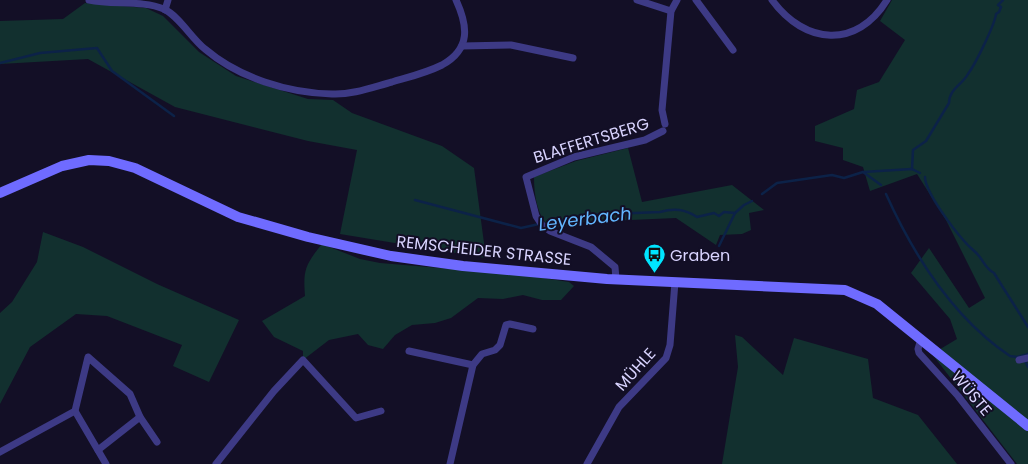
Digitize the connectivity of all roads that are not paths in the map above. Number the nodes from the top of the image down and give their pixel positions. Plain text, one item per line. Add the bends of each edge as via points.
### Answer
1 (89, 0) edge
2 (168, 0) edge
3 (456, 0) edge
4 (637, 0) edge
5 (676, 0) edge
6 (696, 0) edge
7 (772, 0) edge
8 (888, 0) edge
9 (165, 10) junction
10 (671, 11) junction
11 (462, 46) junction
12 (733, 50) dead end
13 (573, 58) dead end
14 (0, 194) edge
15 (616, 279) junction
16 (675, 282) junction
17 (532, 329) dead end
18 (921, 339) junction
19 (409, 351) dead end
20 (1028, 358) edge
21 (1019, 360) dead end
22 (474, 365) junction
23 (75, 411) junction
24 (381, 411) dead end
25 (140, 417) junction
26 (1028, 426) edge
27 (157, 442) dead end
28 (98, 450) junction
29 (0, 452) edge
30 (219, 463) edge
31 (106, 464) edge
32 (450, 464) edge
33 (587, 464) edge
34 (1012, 464) edge

1 - 9 street via 147,4
2 - 9 street
3 - 11 street via 465,23
4 - 10 street
5 - 10 street, BLAFFERTSBERG
6 - 12 street
7 - 8 street via 792,20 807,29 844,36 870,23
9 - 11 street via 204,49 237,71 300,91 333,94 363,90 420,74 447,62
10 - 15 street, BLAFFERTSBERG via 662,110 664,128 645,140 574,157 530,174 526,180 539,221 545,229 591,247 615,267
11 - 13 street via 511,45
14 - 15 main road, REMSCHEIDER STRASSE via 62,166 89,160 109,161 135,168 238,217 308,237 391,256 464,266
15 - 16 main road, REMSCHEIDER STRASSE
16 - 18 main road, REMSCHEIDER STRASSE via 845,290 877,304
16 - 33 street, MÜHLE via 666,358 619,407
17 - 22 street via 506,325 500,345 482,354
18 - 26 main road, REMSCHEIDER STRASSE
18 - 34 street, WÜSTE via 919,353
19 - 22 street
20 - 21 street
22 - 32 street
23 - 25 street via 88,357 130,394
23 - 28 street
23 - 29 street
24 - 30 street via 356,418 303,360 274,391
25 - 27 street
25 - 28 street
28 - 31 street

